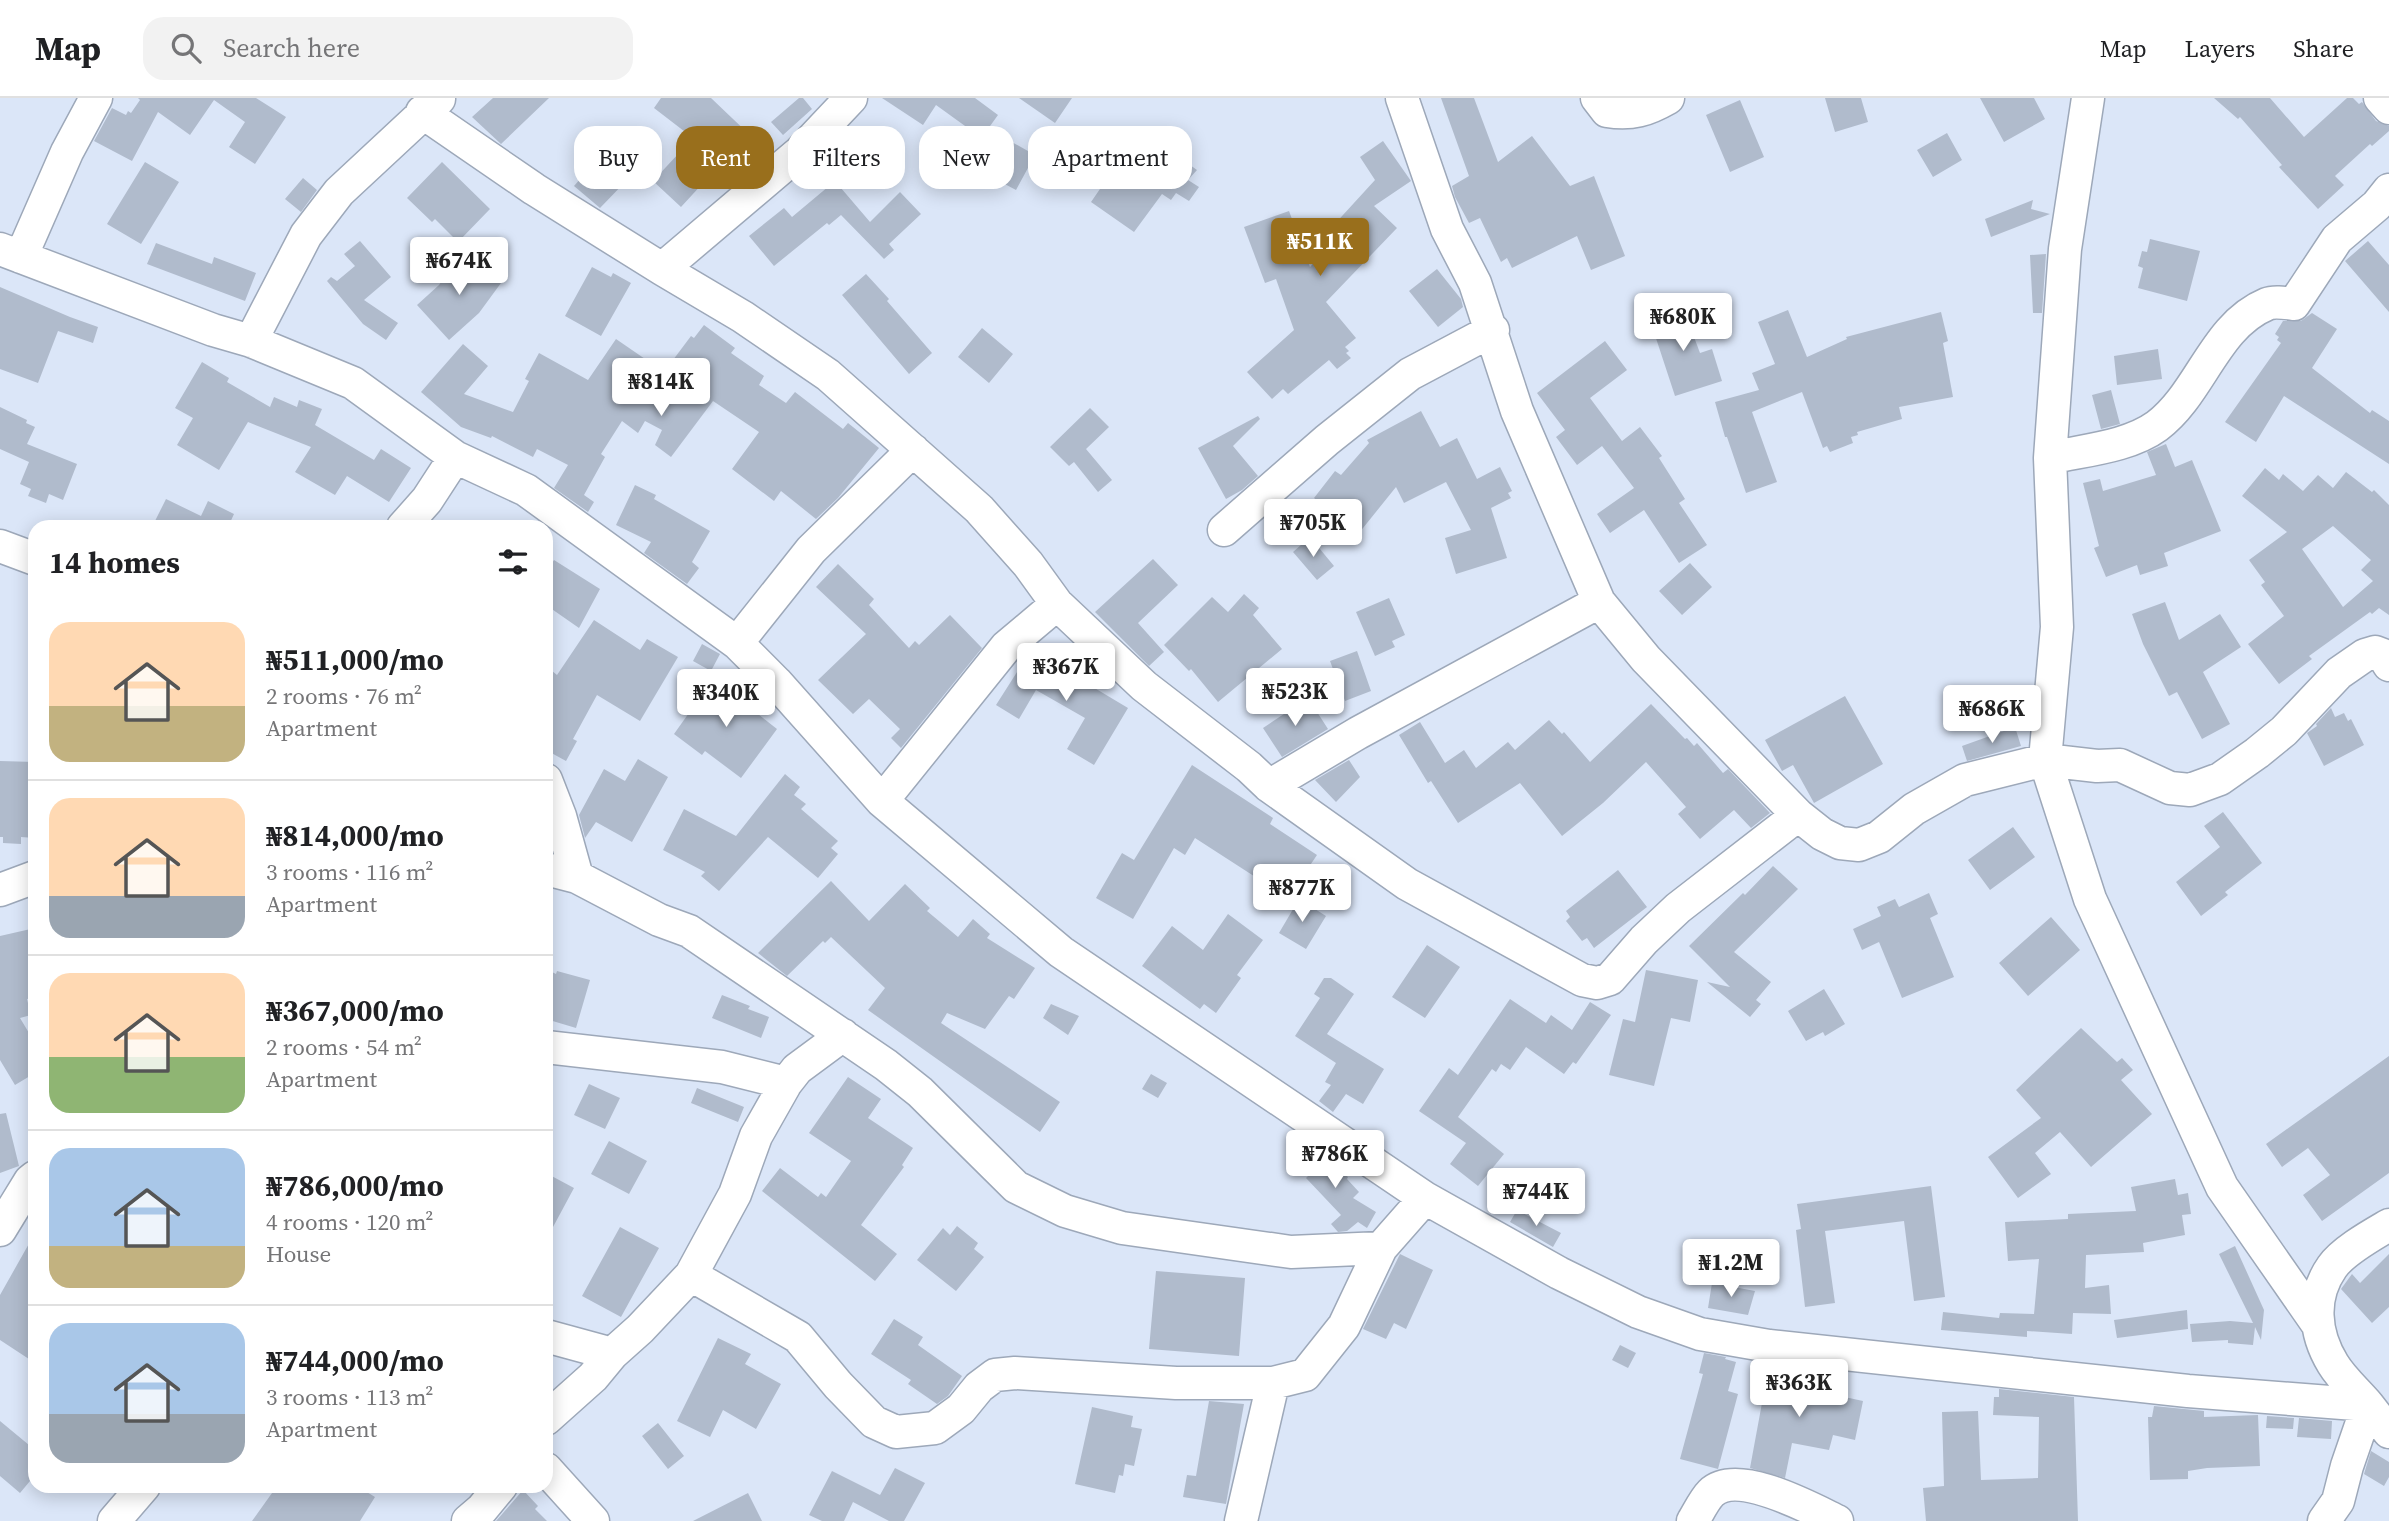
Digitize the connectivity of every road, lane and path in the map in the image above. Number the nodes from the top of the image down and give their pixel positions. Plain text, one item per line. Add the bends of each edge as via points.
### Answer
1 (96, 98) edge
2 (851, 98) edge
3 (1402, 98) edge
4 (1597, 98) edge
5 (1668, 98) edge
6 (2088, 98) edge
7 (2379, 98) edge
8 (431, 105) edge
9 (2389, 108) edge
10 (2389, 190) edge
11 (11, 253) edge
12 (662, 269) junction
13 (1493, 330) junction
14 (251, 341) junction
15 (913, 450) junction
16 (455, 457) junction
17 (2050, 458) junction
18 (409, 520) edge
19 (1224, 530) dead end
20 (0, 546) edge
21 (28, 556) edge
22 (1599, 602) junction
23 (1057, 604) junction
24 (737, 643) junction
25 (2389, 665) edge
26 (2045, 760) junction
27 (1269, 786) junction
28 (553, 798) edge
29 (882, 801) junction
30 (1798, 815) junction
31 (553, 871) edge
32 (577, 877) junction
33 (28, 880) edge
34 (0, 890) edge
35 (843, 1035) junction
36 (553, 1048) edge
37 (786, 1083) junction
38 (22, 1180) edge
39 (1425, 1198) junction
40 (2389, 1225) edge
41 (0, 1230) edge
42 (1381, 1248) junction
43 (691, 1275) junction
44 (2316, 1322) junction
45 (553, 1338) edge
46 (612, 1354) junction
47 (1273, 1383) junction
48 (2368, 1405) junction
49 (553, 1413) edge
50 (2389, 1432) edge
51 (553, 1477) edge
52 (138, 1493) edge
53 (495, 1493) edge
54 (114, 1521) edge
55 (468, 1521) edge
56 (593, 1521) edge
57 (1241, 1521) edge
58 (1693, 1521) edge
59 (1837, 1521) edge
60 (2324, 1521) edge

1 - 11 street
2 - 12 street via 800,152
3 - 13 street via 1447,229
4 - 5 street via 1607,111 1627,114
6 - 17 street via 2065,249
7 - 9 street
8 - 12 street via 534,189
8 - 14 street via 339,192 306,235
10 - 17 street via 2337,239 2294,304 2269,303 2239,322 2177,408 2155,428 2123,442
11 - 14 street
12 - 15 street via 828,375
13 - 19 street via 1410,374
13 - 22 street via 1517,411
14 - 16 street via 353,383
15 - 23 street via 979,509
15 - 24 street via 811,550
16 - 18 street
16 - 24 street via 526,491
17 - 26 street via 2057,627
20 - 21 street
22 - 27 street
22 - 30 street via 1646,659
23 - 27 street via 1144,686
23 - 29 street via 1006,647
24 - 29 street
25 - 26 street via 2383,655 2365,656 2339,674 2257,753 2220,779 2190,790 2170,788 2120,765
26 - 30 street via 1965,780 1914,809 1879,837 1859,845 1840,843
26 - 44 street via 2090,899 2222,1187
27 - 30 street via 1407,884 1552,965 1597,983 1609,979 1678,908
28 - 32 street
29 - 39 street via 1061,952
31 - 32 street
32 - 35 street via 689,931
33 - 34 street
35 - 37 street via 797,1069
35 - 42 street via 920,1092 1016,1187 1065,1211 1122,1228 1292,1252
36 - 37 street via 722,1067
37 - 43 street via 756,1136 735,1194
38 - 41 street
39 - 42 street
39 - 48 street via 1559,1273 1638,1312 1700,1334 1769,1346 2188,1391
40 - 44 street via 2333,1265 2318,1296
42 - 47 street via 1343,1326 1318,1360 1305,1375
43 - 46 street
43 - 47 street via 798,1337 874,1422 896,1432 935,1428 995,1375
44 - 48 street via 2333,1364
45 - 46 street
46 - 49 street
47 - 57 street
48 - 50 street
48 - 60 street via 2338,1500
51 - 56 street
52 - 54 street
53 - 55 street
58 - 59 street via 1711,1493 1734,1484 1782,1495

